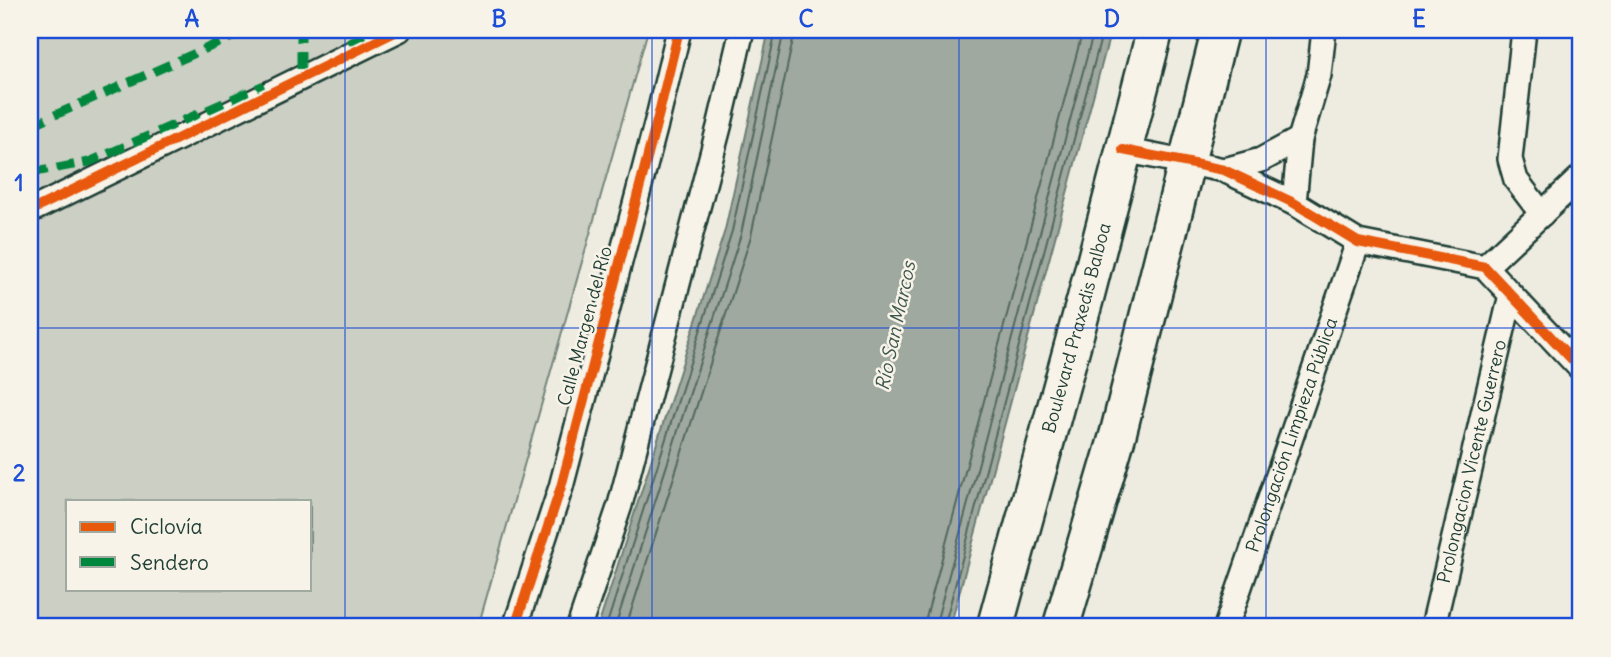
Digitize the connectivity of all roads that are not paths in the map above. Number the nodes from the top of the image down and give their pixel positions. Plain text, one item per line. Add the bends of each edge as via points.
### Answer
1 (399, 30) edge
2 (679, 30) edge
3 (742, 30) edge
4 (1155, 30) edge
5 (1220, 30) edge
6 (1324, 30) edge
7 (1524, 30) edge
8 (1300, 139) junction
9 (1123, 150) junction
10 (1186, 163) junction
11 (1224, 170) junction
12 (1581, 177) edge
13 (1294, 203) junction
14 (30, 211) edge
15 (1542, 214) junction
16 (1358, 242) junction
17 (1485, 267) junction
18 (1511, 295) junction
19 (1581, 369) edge
20 (515, 627) edge
21 (579, 627) edge
22 (995, 627) edge
23 (1061, 627) edge
24 (1226, 627) edge
25 (1433, 627) edge

1 - 14 street
2 - 20 street, Calle Margen del Río via 561,487
3 - 21 street via 620,505
4 - 9 main road, Boulevard Praxedis Balboa
5 - 10 main road
6 - 8 street via 1319,75
7 - 15 street via 1510,159 1516,180
8 - 11 street via 1261,160
8 - 13 street
9 - 10 street
9 - 22 main road, Boulevard Praxedis Balboa
10 - 11 street
10 - 23 main road via 1118,434
11 - 13 street
12 - 15 street
13 - 16 street
15 - 17 street
16 - 17 street
16 - 24 street, Prolongación Limpieza Pública
17 - 18 street
18 - 19 street
18 - 25 street, Prolongacion Vicente Guerrero

